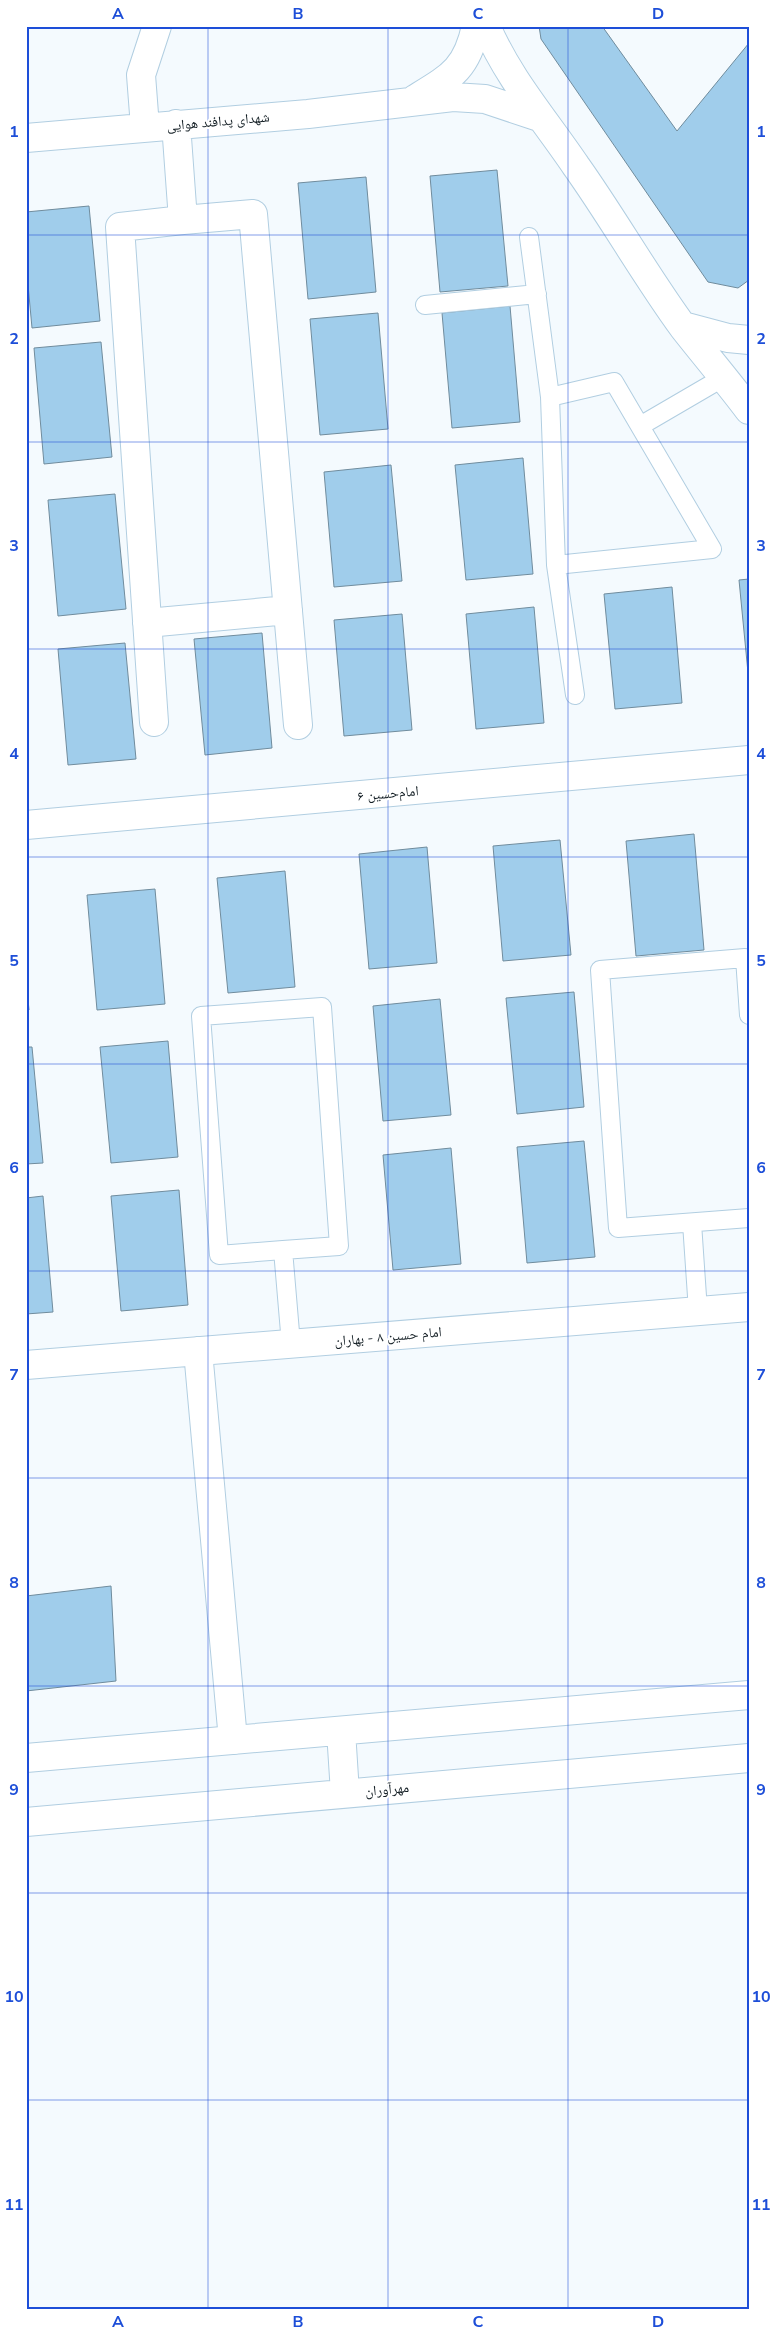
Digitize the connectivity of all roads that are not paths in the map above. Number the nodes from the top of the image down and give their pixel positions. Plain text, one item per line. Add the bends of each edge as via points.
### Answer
1 (157, 26) edge
2 (476, 26) edge
3 (486, 26) edge
4 (410, 102) junction
5 (539, 117) junction
6 (176, 124) junction
7 (146, 127) junction
8 (26, 138) edge
9 (183, 220) junction
10 (529, 237) dead end
11 (537, 294) junction
12 (426, 305) dead end
13 (683, 326) junction
14 (749, 340) edge
15 (724, 376) junction
16 (550, 397) junction
17 (749, 410) edge
18 (640, 426) junction
19 (556, 565) junction
20 (288, 610) junction
21 (147, 623) junction
22 (575, 695) dead end
23 (154, 722) dead end
24 (298, 725) dead end
25 (749, 760) edge
26 (26, 825) edge
27 (749, 1015) edge
28 (749, 1218) edge
29 (692, 1223) junction
30 (282, 1250) junction
31 (749, 1307) edge
32 (698, 1311) junction
33 (291, 1344) junction
34 (198, 1351) junction
35 (26, 1365) edge
36 (749, 1695) edge
37 (341, 1731) junction
38 (233, 1740) junction
39 (26, 1758) edge
40 (749, 1758) edge
41 (345, 1793) junction
42 (26, 1822) edge

1 - 7 street via 140,75
2 - 4 street via 460,68
3 - 5 street via 504,63
4 - 5 street, شهدای پدافند هوایی via 453,97 485,99
4 - 6 street, شهدای پدافند هوایی
5 - 13 street via 589,184
6 - 7 street, شهدای پدافند هوایی
6 - 9 street
7 - 8 street, شهدای پدافند هوایی
9 - 20 street via 254,214
9 - 21 street via 120,227
10 - 11 lane
11 - 12 lane
11 - 16 lane
13 - 14 street
13 - 15 street
15 - 17 street
15 - 18 lane
16 - 18 lane via 614,382
16 - 19 lane
18 - 19 lane via 712,549
19 - 22 lane
20 - 21 street
20 - 24 street
21 - 23 street
25 - 26 street, امام‌حسین ۶
27 - 29 lane via 744,958 600,970 618,1228
28 - 29 lane
29 - 32 lane
30 - 30 lane via 340,1246 322,1007 201,1016 219,1255
30 - 33 lane
31 - 32 street, امام حسین ۸ - بهاران
32 - 33 street, امام حسین ۸ - بهاران
33 - 34 street, امام حسین ۸ - بهاران
34 - 35 street, امام حسین ۸ - بهاران
34 - 38 street
36 - 37 street
37 - 38 street
37 - 41 street
38 - 39 street
40 - 41 street, مهرآوران
41 - 42 street, مهرآوران

